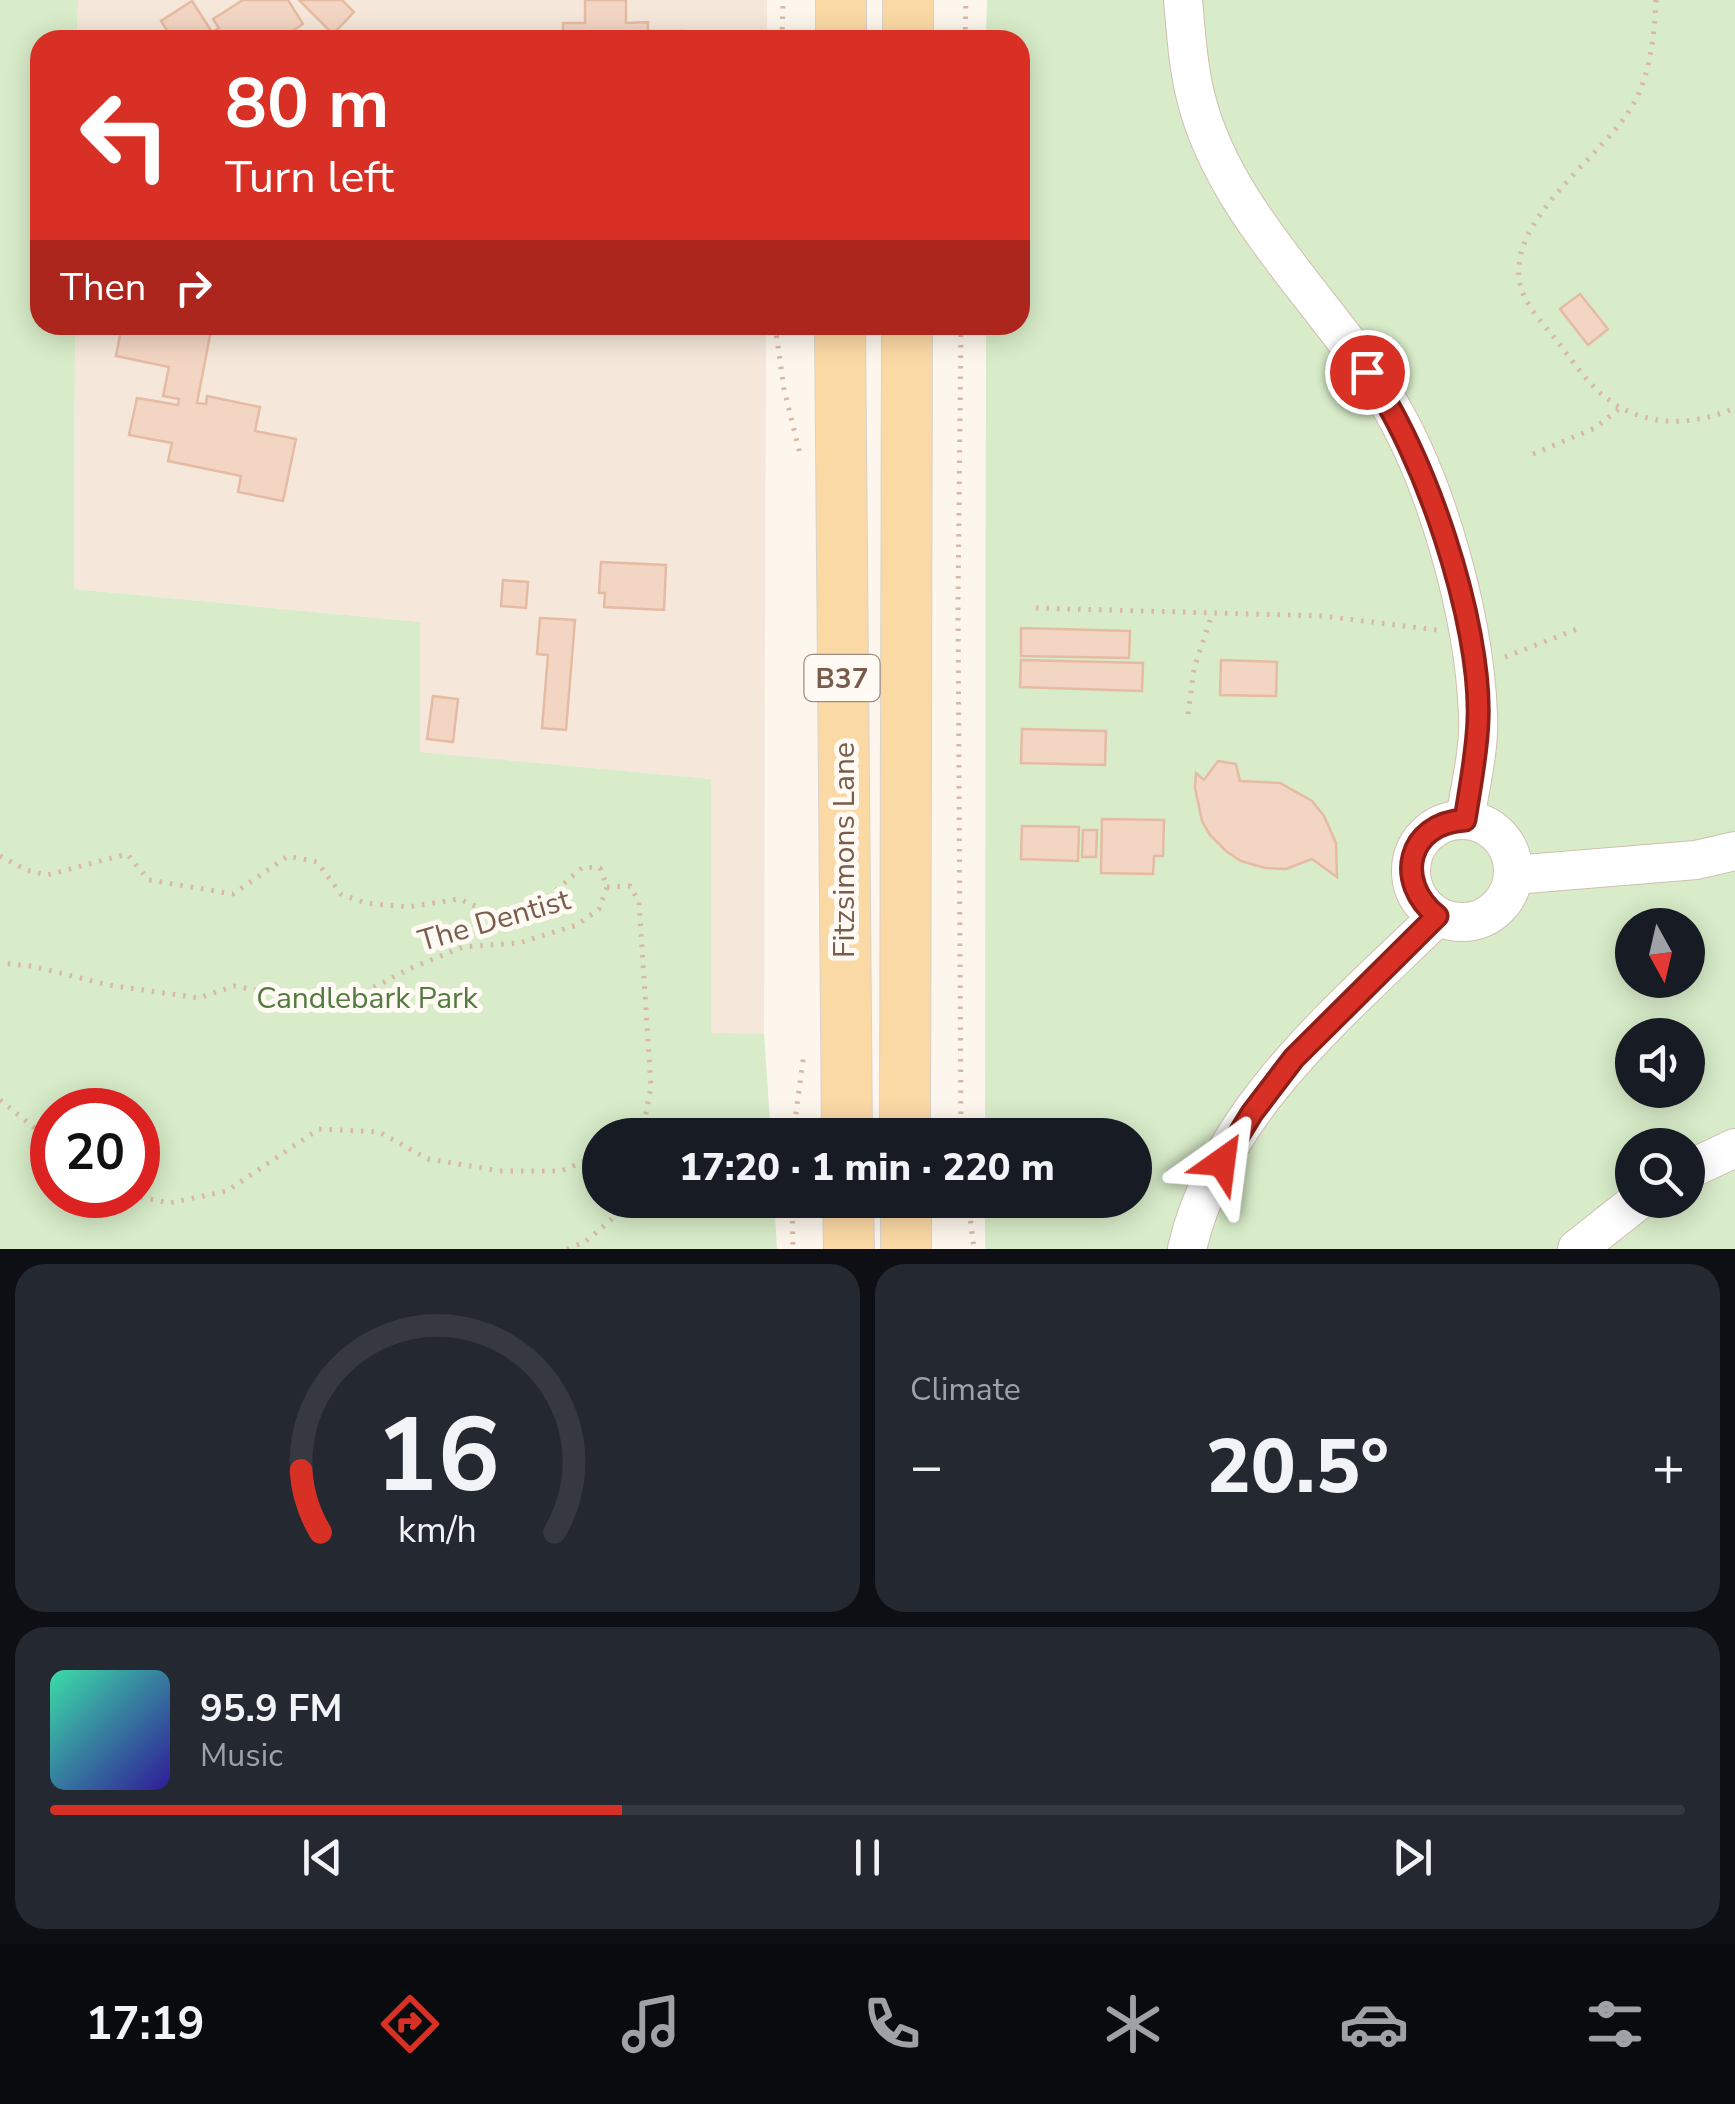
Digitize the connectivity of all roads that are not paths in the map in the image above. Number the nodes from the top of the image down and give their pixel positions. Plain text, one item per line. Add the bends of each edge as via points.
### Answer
1 (841, 0) edge
2 (908, 0) edge
3 (1183, 0) edge
4 (841, 30) edge
5 (908, 30) edge
6 (840, 335) edge
7 (906, 335) edge
8 (1465, 820) junction
9 (1735, 851) edge
10 (1514, 875) junction
11 (1437, 916) junction
12 (905, 1031) junction
13 (826, 1036) junction
14 (843, 1118) edge
15 (905, 1118) edge
16 (1735, 1148) edge
17 (1705, 1162) edge
18 (848, 1218) edge
19 (906, 1218) edge
20 (1617, 1218) edge
21 (849, 1249) edge
22 (906, 1249) edge
23 (1187, 1249) edge
24 (1577, 1249) edge

1 - 4 main road
2 - 5 main road
3 - 8 lane via 1196,100 1212,143 1252,213 1386,398 1450,550 1459,652 1479,718
6 - 13 main road, Fitzsimons Lane / B37
7 - 12 main road, Fitzsimons Lane / B37
8 - 10 lane via 1483,824 1504,841
8 - 11 lane via 1422,838 1411,864 1417,894
9 - 10 lane
10 - 11 lane via 1500,907 1485,918
11 - 23 lane via 1294,1058 1252,1113 1207,1187
12 - 13 main road
12 - 15 main road, Fitzsimons Lane / B37
13 - 14 main road, Fitzsimons Lane / B37
16 - 17 lane
18 - 21 main road
19 - 22 main road
20 - 24 lane

